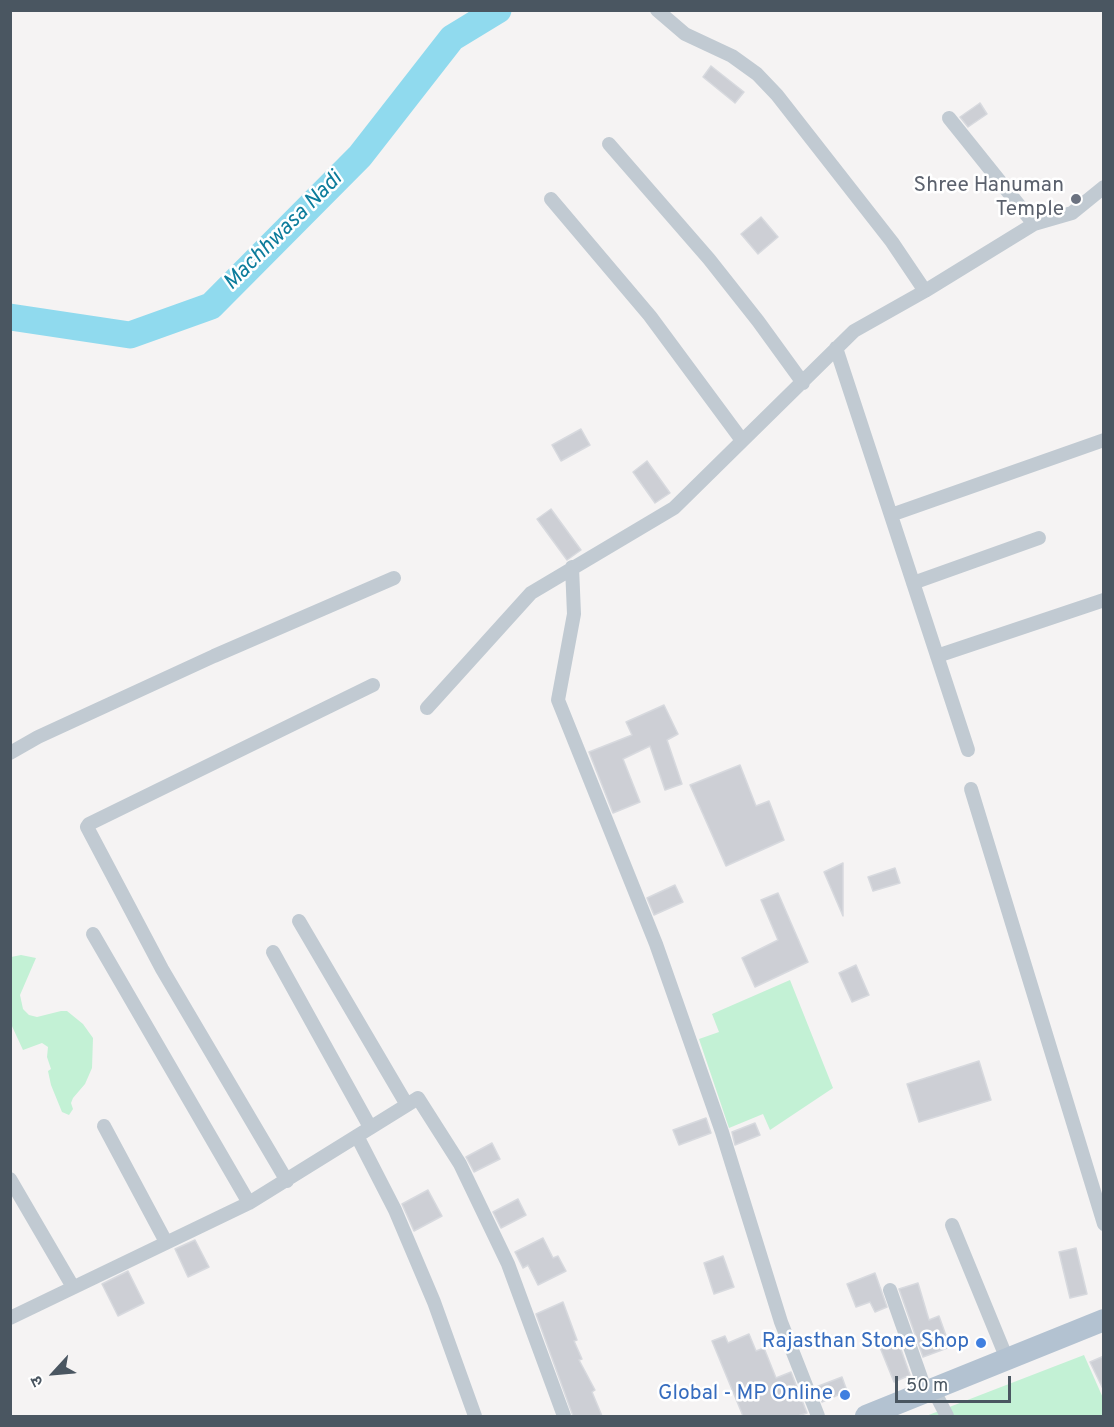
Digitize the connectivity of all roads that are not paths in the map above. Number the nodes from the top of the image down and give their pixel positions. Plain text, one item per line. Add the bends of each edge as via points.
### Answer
1 (657, 10) edge
2 (949, 118) dead end
3 (609, 144) dead end
4 (1104, 187) edge
5 (552, 199) dead end
6 (1034, 224) junction
7 (925, 291) junction
8 (836, 348) junction
9 (803, 383) junction
10 (741, 439) junction
11 (1104, 440) edge
12 (891, 515) junction
13 (1039, 538) dead end
14 (572, 567) junction
15 (394, 578) dead end
16 (913, 583) junction
17 (1104, 600) edge
18 (937, 656) junction
19 (373, 685) dead end
20 (427, 708) dead end
21 (968, 750) dead end
22 (10, 753) edge
23 (971, 789) dead end
24 (299, 921) dead end
25 (93, 934) dead end
26 (273, 952) dead end
27 (407, 1105) junction
28 (105, 1126) dead end
29 (370, 1127) junction
30 (357, 1136) junction
31 (10, 1179) edge
32 (287, 1181) junction
33 (249, 1203) junction
34 (1104, 1224) edge
35 (952, 1225) dead end
36 (166, 1242) junction
37 (73, 1287) junction
38 (890, 1290) dead end
39 (10, 1318) edge
40 (1104, 1320) edge
41 (1007, 1359) junction
42 (929, 1391) junction
43 (475, 1416) edge
44 (564, 1416) edge
45 (818, 1416) edge
46 (866, 1416) edge
47 (947, 1416) edge

1 - 7 street via 685,34 732,56 764,81 892,242
2 - 6 street
3 - 9 street via 709,259
4 - 6 street via 1072,213
5 - 10 street via 650,316
6 - 7 street
7 - 8 street via 854,331
8 - 9 street
8 - 12 street
9 - 10 street
10 - 14 street via 674,508
11 - 12 street
12 - 16 street
13 - 16 street
14 - 20 street via 531,593
14 - 45 street via 574,614 558,700 660,954 723,1132 781,1322
15 - 22 street via 214,656
16 - 18 street
17 - 18 street
18 - 21 street
19 - 32 street via 88,825 100,855 162,969
23 - 34 street
24 - 27 street
25 - 33 street
26 - 29 street
27 - 29 street
27 - 44 street via 417,1098 460,1164 508,1264
28 - 36 street
29 - 30 street
30 - 32 street
30 - 43 street via 395,1210 434,1302
31 - 37 street
32 - 33 street
33 - 36 street
35 - 41 street
36 - 37 street
37 - 39 street
38 - 42 street
40 - 41 main road
41 - 42 main road
42 - 46 main road
42 - 47 street

